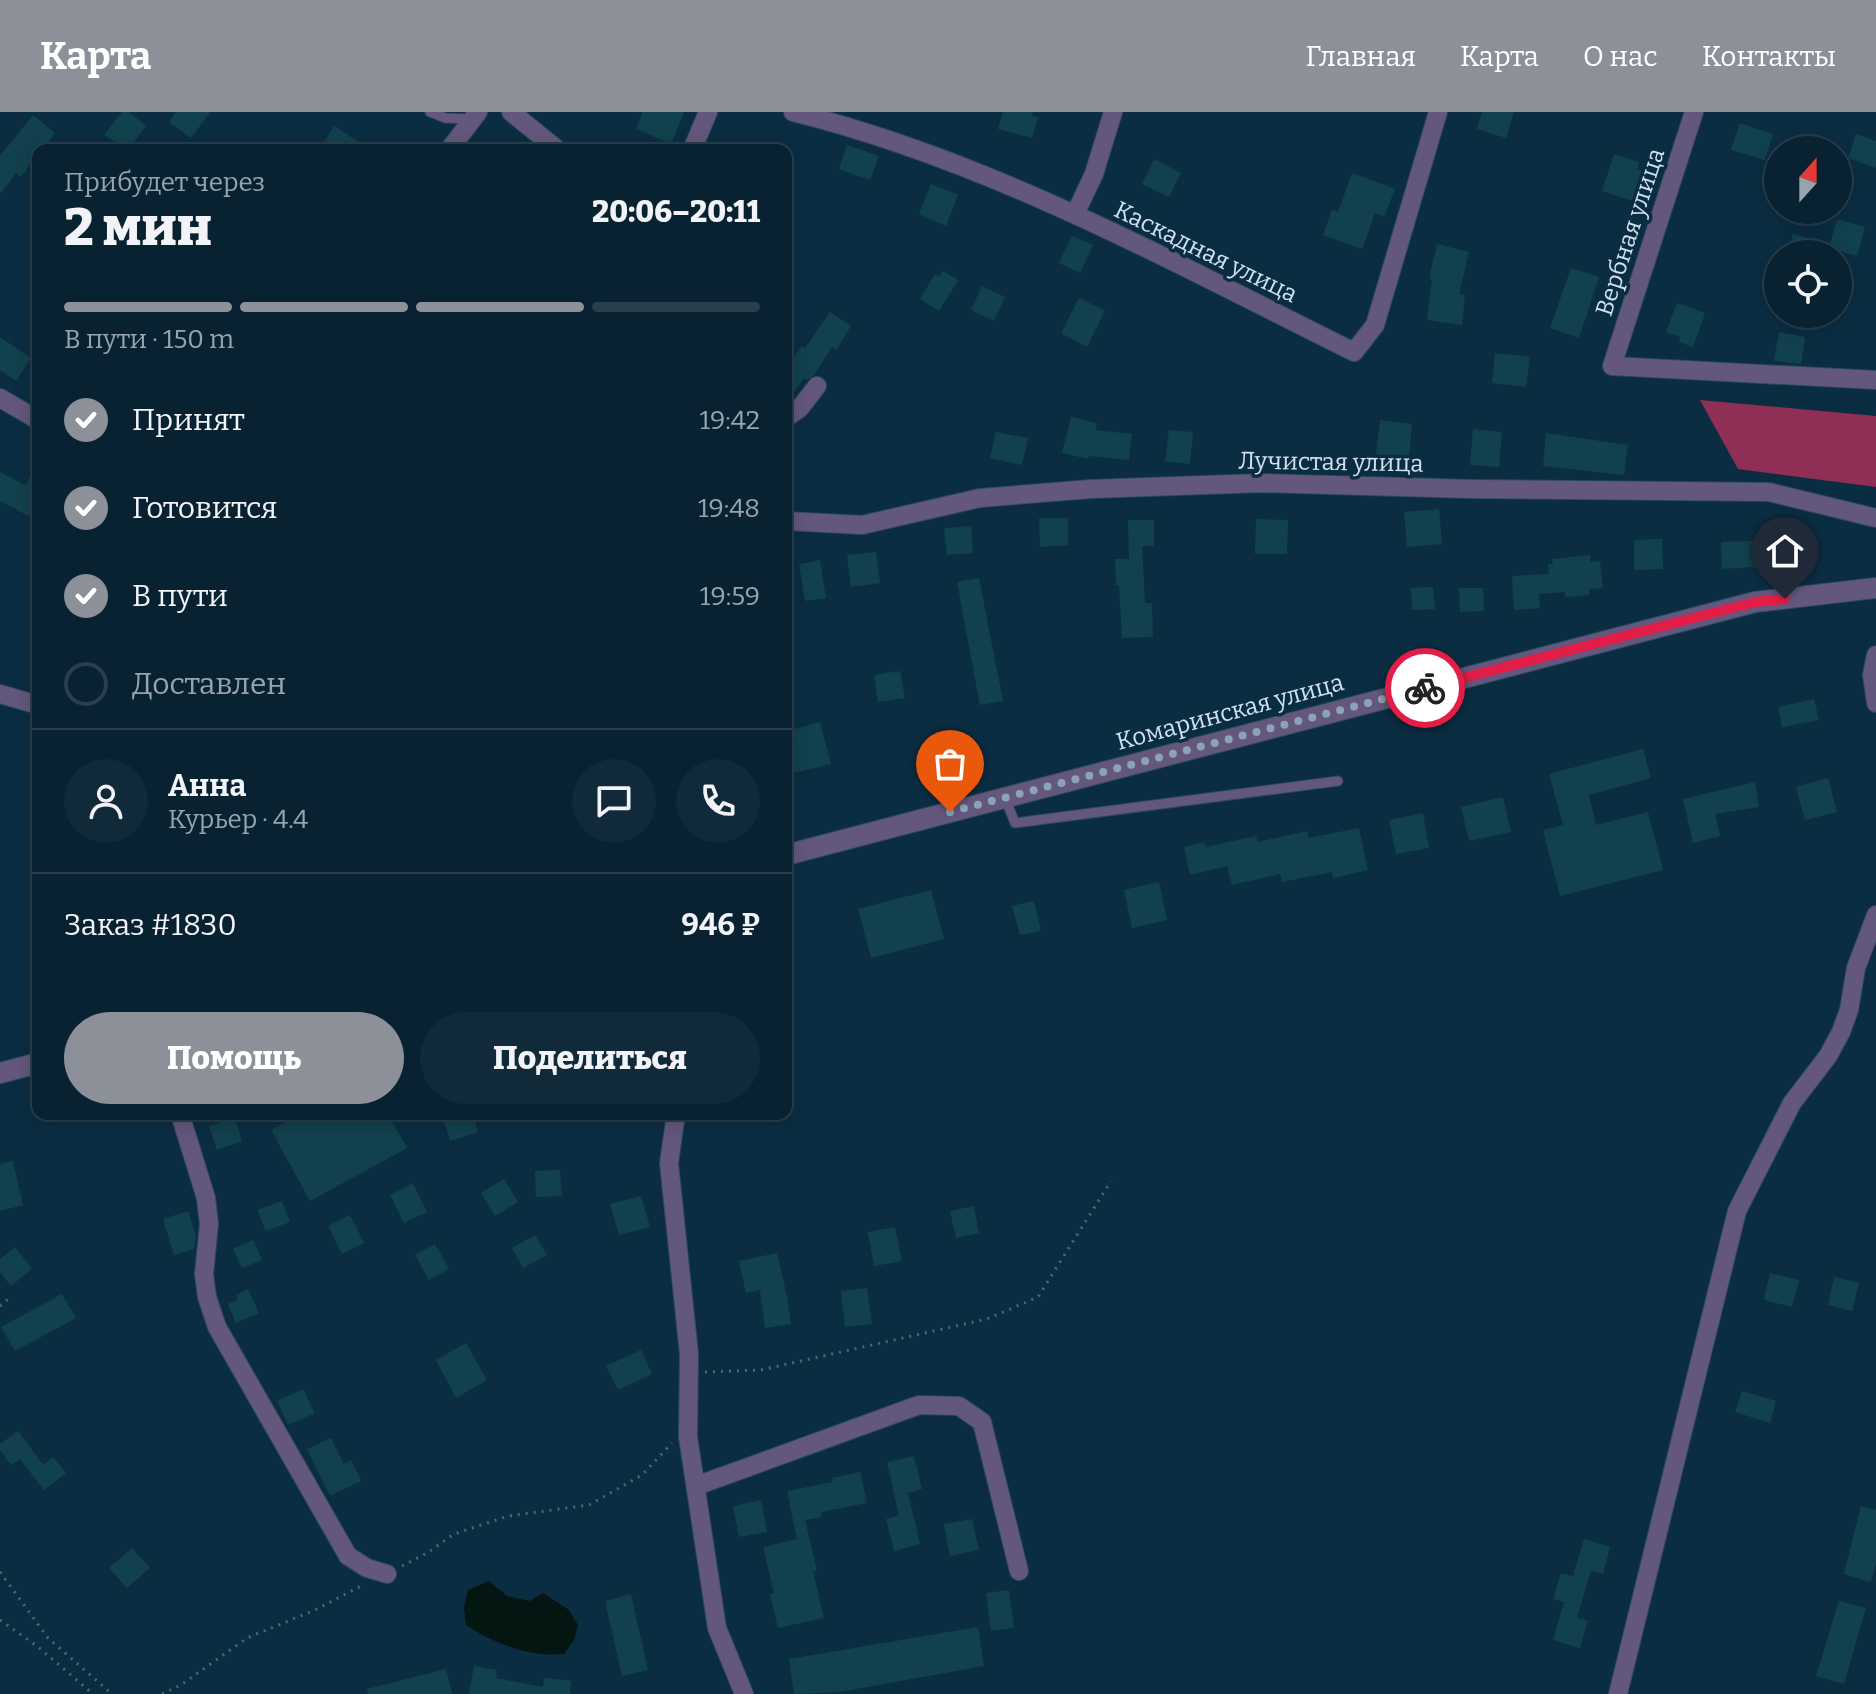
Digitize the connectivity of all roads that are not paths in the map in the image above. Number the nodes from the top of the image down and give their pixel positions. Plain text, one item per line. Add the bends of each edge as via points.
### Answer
1 (430, 112) edge
2 (511, 112) edge
3 (708, 112) edge
4 (793, 112) edge
5 (1113, 112) edge
6 (1438, 112) edge
7 (1694, 112) edge
8 (476, 116) edge
9 (454, 144) edge
10 (551, 144) edge
11 (695, 144) edge
12 (1075, 214) junction
13 (1876, 380) edge
14 (817, 386) dead end
15 (0, 398) edge
16 (792, 414) edge
17 (32, 417) edge
18 (1876, 518) edge
19 (792, 521) edge
20 (1876, 588) edge
21 (1876, 655) edge
22 (0, 694) edge
23 (32, 703) edge
24 (1876, 703) edge
25 (1338, 781) dead end
26 (1005, 798) junction
27 (792, 853) edge
28 (1876, 915) edge
29 (32, 1065) edge
30 (0, 1073) edge
31 (182, 1120) edge
32 (675, 1120) edge
33 (696, 1486) junction
34 (1019, 1571) dead end
35 (387, 1574) road end
36 (744, 1694) edge
37 (1618, 1694) edge

1 - 8 lane via 445,118
2 - 10 street
3 - 11 street
4 - 12 street, Каскадная улица via 922,151
5 - 12 street
6 - 12 street, Каскадная улица via 1375,325 1354,352
7 - 13 street, Вербная улица via 1612,366
8 - 9 street
14 - 16 street
15 - 17 street
18 - 19 street, Лучистая улица via 1769,492 1262,483 980,498 862,525
20 - 26 street, Комаринская улица via 1755,602
21 - 24 street
22 - 23 street
25 - 26 lane via 1015,823
26 - 27 street, Комаринская улица
28 - 37 street via 1841,1032 1792,1103 1737,1211
29 - 30 street
31 - 35 street via 206,1198 204,1274 217,1327 348,1556
32 - 33 street via 669,1163
33 - 34 street via 919,1405 959,1406 982,1422
33 - 36 street via 717,1628

